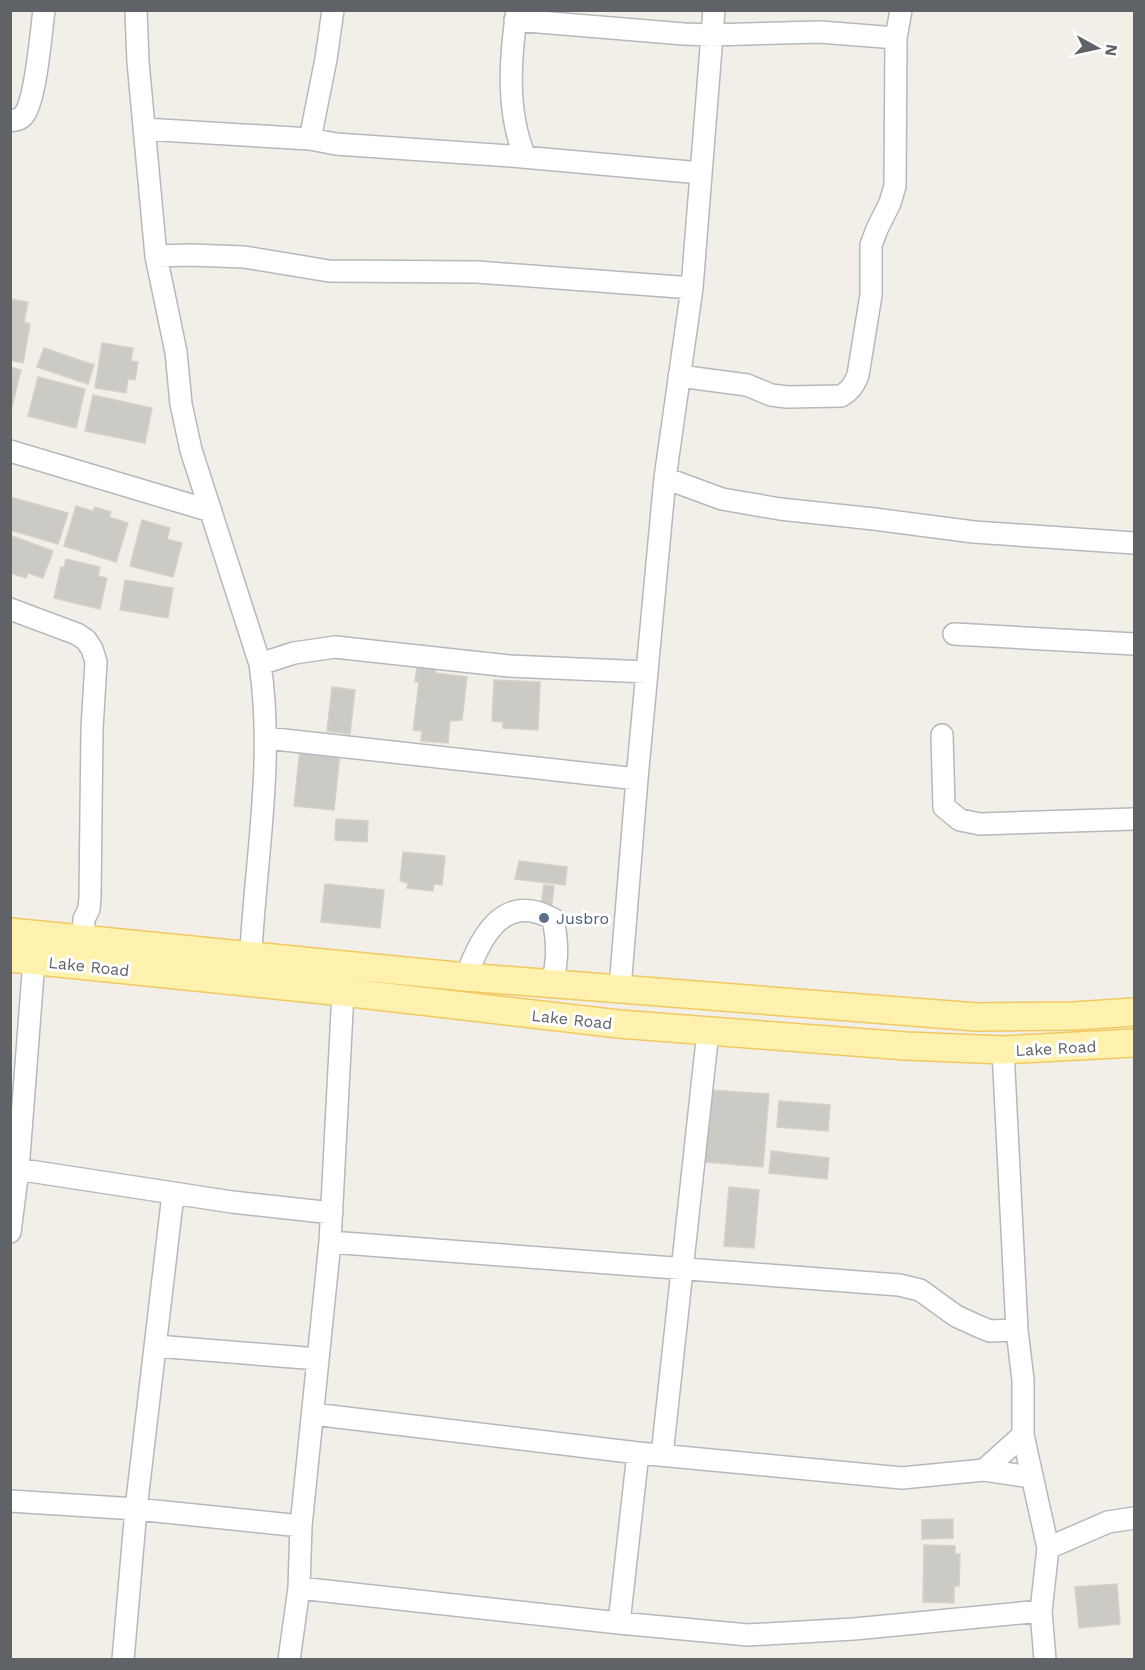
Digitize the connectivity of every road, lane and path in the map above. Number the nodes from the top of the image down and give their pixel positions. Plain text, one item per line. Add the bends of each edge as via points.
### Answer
1 (44, 10) edge
2 (136, 10) edge
3 (333, 10) edge
4 (714, 10) edge
5 (901, 10) edge
6 (516, 15) edge
7 (711, 35) junction
8 (896, 38) junction
9 (10, 121) edge
10 (144, 129) junction
11 (310, 139) junction
12 (525, 158) junction
13 (701, 173) junction
14 (156, 256) junction
15 (692, 288) junction
16 (680, 376) junction
17 (10, 451) edge
18 (665, 478) junction
19 (211, 511) junction
20 (1134, 543) edge
21 (10, 609) edge
22 (954, 634) dead end
23 (1134, 644) edge
24 (260, 664) junction
25 (647, 672) junction
26 (942, 735) dead end
27 (266, 738) junction
28 (637, 779) junction
29 (1134, 819) edge
30 (10, 932) edge
31 (83, 939) junction
32 (250, 956) junction
33 (22, 959) edge
34 (466, 977) junction
35 (249, 983) junction
36 (552, 984) junction
37 (620, 988) junction
38 (343, 992) junction
39 (1134, 1012) edge
40 (708, 1031) junction
41 (1134, 1043) edge
42 (1002, 1050) junction
43 (14, 1169) edge
44 (173, 1194) junction
45 (332, 1213) junction
46 (10, 1232) edge
47 (330, 1242) junction
48 (681, 1269) junction
49 (1017, 1330) junction
50 (156, 1346) junction
51 (318, 1359) junction
52 (313, 1414) junction
53 (1023, 1435) junction
54 (639, 1453) junction
55 (662, 1455) junction
56 (984, 1470) junction
57 (1032, 1477) junction
58 (10, 1500) edge
59 (136, 1509) junction
60 (1134, 1518) edge
61 (301, 1526) junction
62 (1048, 1548) junction
63 (299, 1588) junction
64 (1041, 1611) junction
65 (619, 1623) junction
66 (123, 1659) edge
67 (289, 1659) edge
68 (1045, 1659) edge

1 - 9 street via 32,96 25,115
2 - 10 street
3 - 11 street
4 - 7 street
5 - 8 street
6 - 7 street via 622,30
6 - 12 street via 511,73 513,119
7 - 8 street via 820,32
7 - 13 street
8 - 16 street via 895,186 871,245 871,295 854,385 841,396 787,397 747,385
10 - 11 street
10 - 14 street
11 - 12 street
12 - 13 street
13 - 15 street
14 - 15 street via 235,257 328,271 477,272
14 - 19 street via 176,352 181,404
15 - 16 street
16 - 18 street
17 - 19 street
18 - 20 street via 722,499 780,509 974,532
18 - 25 street
19 - 24 street
21 - 31 street via 87,640 96,662 90,898
22 - 23 street
24 - 25 street via 294,653 335,647 509,666
24 - 27 street
25 - 28 street
26 - 29 street via 944,807 960,820 980,824
27 - 28 street
27 - 32 street
28 - 37 street
30 - 31 main road, Lake Road
31 - 32 main road, Lake Road
32 - 34 main road, Lake Road
32 - 35 street
33 - 35 main road, Lake Road
33 - 43 street
34 - 36 main road, Lake Road
34 - 36 street via 480,942 491,928 513,912 531,912 553,919 557,963
35 - 38 main road, Lake Road
36 - 37 main road, Lake Road
37 - 39 main road, Lake Road via 977,1017
38 - 40 main road, Lake Road via 575,1020
38 - 45 street
40 - 42 main road, Lake Road
40 - 48 street
41 - 42 main road, Lake Road
42 - 49 street
43 - 44 street
43 - 46 street
44 - 45 street
44 - 50 street
45 - 47 street
47 - 48 street
47 - 51 street
48 - 49 street via 899,1285 920,1290 956,1316 980,1327
48 - 55 street
49 - 53 street via 1023,1380
50 - 51 street
50 - 59 street
51 - 52 street
52 - 54 street
52 - 61 street
53 - 56 street
53 - 57 street
54 - 55 street
54 - 65 street
55 - 56 street via 902,1478
56 - 57 street
57 - 62 street
58 - 59 street
59 - 61 street
59 - 66 street
60 - 62 street via 1108,1522
61 - 63 street
62 - 64 street
63 - 65 street
63 - 67 street
64 - 65 street via 748,1635
64 - 68 street

